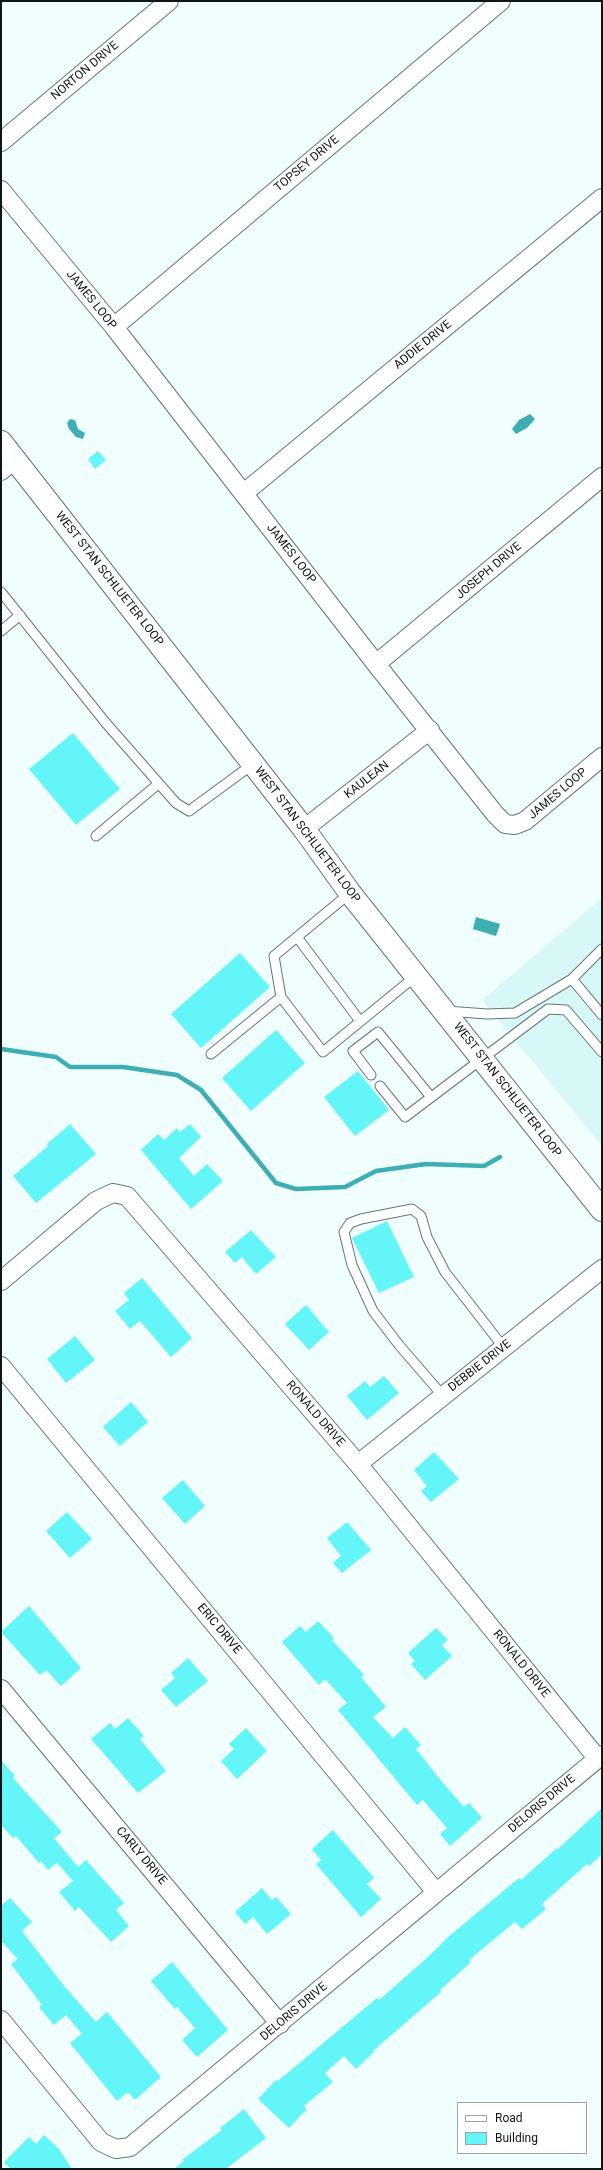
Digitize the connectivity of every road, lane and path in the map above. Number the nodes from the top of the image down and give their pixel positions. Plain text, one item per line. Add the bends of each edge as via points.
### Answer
1 (169, 1) edge
2 (502, 1) edge
3 (1, 142) edge
4 (1, 190) edge
5 (602, 198) edge
6 (114, 327) junction
7 (1, 442) edge
8 (8, 465) edge
9 (602, 477) edge
10 (244, 492) junction
11 (1, 592) edge
12 (20, 615) junction
13 (1, 631) edge
14 (376, 664) junction
15 (430, 730) junction
16 (602, 757) edge
17 (253, 764) junction
18 (158, 784) junction
19 (304, 830) junction
20 (96, 836) dead end
21 (350, 893) junction
22 (297, 937) junction
23 (602, 949) edge
24 (417, 976) junction
25 (572, 979) junction
26 (281, 997) junction
27 (444, 1010) junction
28 (602, 1015) edge
29 (360, 1021) junction
30 (602, 1052) edge
31 (211, 1054) dead end
32 (481, 1059) junction
33 (371, 1075) dead end
34 (380, 1086) dead end
35 (431, 1097) junction
36 (602, 1210) edge
37 (602, 1269) edge
38 (1, 1281) edge
39 (504, 1348) junction
40 (1, 1366) edge
41 (443, 1396) junction
42 (358, 1464) junction
43 (1, 1689) edge
44 (600, 1757) edge
45 (436, 1892) junction
46 (1, 2020) edge
47 (280, 2024) junction

1 - 3 street, NORTON DRIVE
2 - 6 street, TOPSEY DRIVE
4 - 6 street, JAMES LOOP
5 - 10 street, ADDIE DRIVE
6 - 10 street, JAMES LOOP
7 - 8 main road, WEST STAN SCHLUETER LOOP
8 - 17 main road, WEST STAN SCHLUETER LOOP
9 - 14 street, JOSEPH DRIVE
10 - 14 street, JAMES LOOP
11 - 12 lane
12 - 13 lane
12 - 18 lane
14 - 15 street, JAMES LOOP
15 - 16 street, JAMES LOOP via 505,824 515,825 525,821
15 - 19 street, KAULEAN
17 - 18 lane via 189,811 176,804
17 - 19 main road, WEST STAN SCHLUETER LOOP
18 - 20 lane
19 - 21 main road, WEST STAN SCHLUETER LOOP
21 - 22 lane
21 - 24 main road, WEST STAN SCHLUETER LOOP
22 - 26 lane via 274,956
22 - 29 lane
23 - 25 lane
24 - 27 main road, WEST STAN SCHLUETER LOOP
24 - 29 lane
25 - 27 lane via 515,1013 487,1014
25 - 28 lane
26 - 29 lane via 324,1052
26 - 31 lane
27 - 32 main road, WEST STAN SCHLUETER LOOP
30 - 32 lane via 566,1010 548,1009
32 - 35 lane
32 - 36 main road, WEST STAN SCHLUETER LOOP
33 - 35 lane via 353,1051 378,1032
34 - 35 lane via 405,1117
37 - 39 street, DEBBIE DRIVE
38 - 42 street, RONALD DRIVE via 96,1201 113,1193 126,1196
39 - 41 street, DEBBIE DRIVE
39 - 41 lane via 445,1272 427,1237 420,1216 412,1209 350,1223 344,1232 352,1266 373,1311
40 - 45 street, ERIC DRIVE
41 - 42 street, DEBBIE DRIVE
42 - 44 street, RONALD DRIVE
43 - 47 street, CARLY DRIVE
44 - 45 street, DELORIS DRIVE
45 - 47 street, DELORIS DRIVE
46 - 47 street, DELORIS DRIVE via 101,2142 109,2148 123,2150 130,2147

